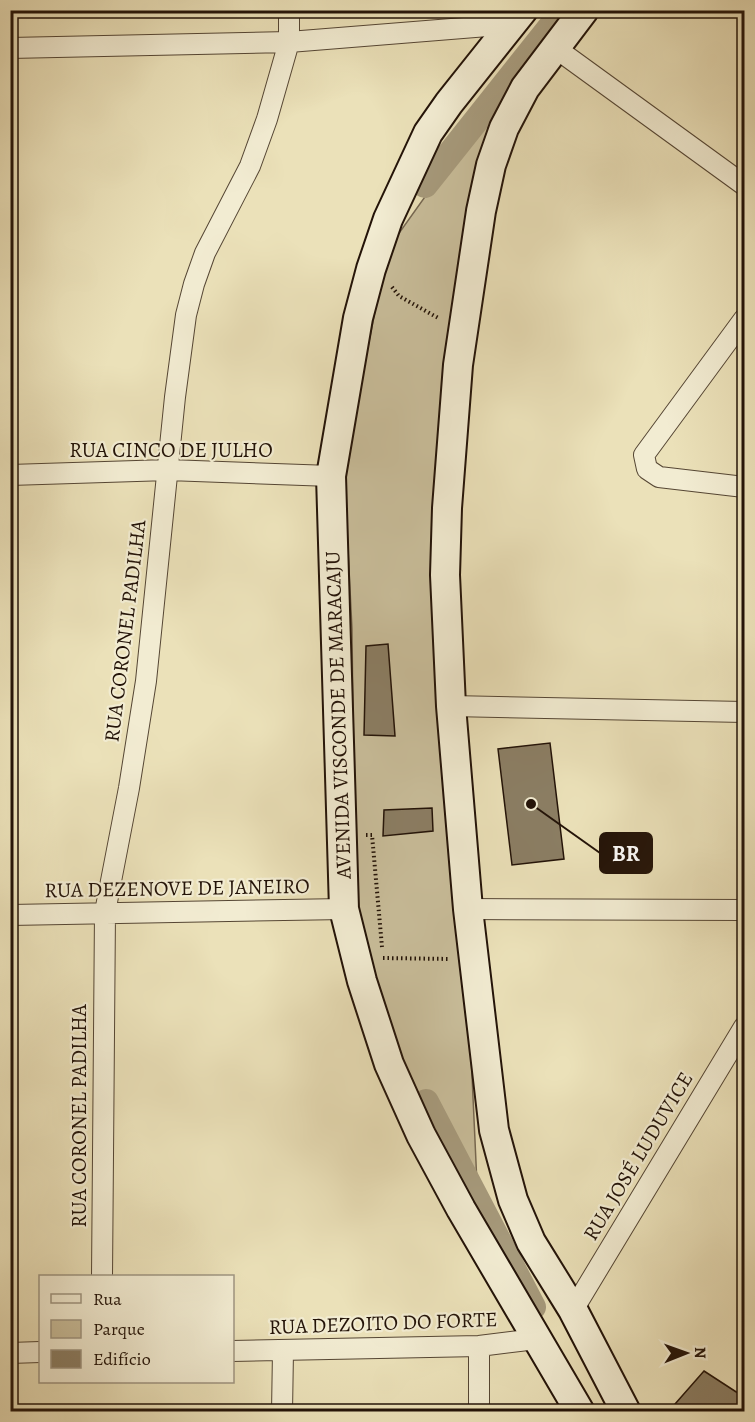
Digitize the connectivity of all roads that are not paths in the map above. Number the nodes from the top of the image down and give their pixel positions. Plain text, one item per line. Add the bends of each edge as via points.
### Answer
1 (289, 10) edge
2 (584, 10) edge
3 (518, 17) edge
4 (290, 42) junction
5 (554, 47) junction
6 (10, 48) edge
7 (744, 185) edge
8 (744, 319) edge
9 (168, 470) junction
10 (10, 475) edge
11 (331, 476) junction
12 (744, 487) edge
13 (451, 706) junction
14 (744, 712) edge
15 (344, 909) junction
16 (468, 909) junction
17 (744, 910) edge
18 (105, 912) junction
19 (10, 915) edge
20 (744, 1027) edge
21 (102, 1275) edge
22 (573, 1310) junction
23 (536, 1339) junction
24 (479, 1346) junction
25 (234, 1351) edge
26 (283, 1351) junction
27 (39, 1352) edge
28 (10, 1353) edge
29 (282, 1412) edge
30 (479, 1412) edge
31 (580, 1412) edge
32 (626, 1412) edge

1 - 4 street, RUA CORONEL PADILHA
2 - 5 main road
3 - 4 street
3 - 11 main road, AVENIDA VISCONDE DE MARACAJU via 428,133 388,219 358,318
4 - 6 street
4 - 9 street, RUA CORONEL PADILHA via 250,165 205,253 194,284 186,315
5 - 7 street
5 - 13 main road via 514,105 490,165 481,211 458,365 447,508 445,575
8 - 12 street via 644,454 647,469 659,477
9 - 10 street, RUA CINCO DE JULHO
9 - 11 street, RUA CINCO DE JULHO
9 - 18 street, RUA CORONEL PADILHA via 146,681
11 - 15 main road, AVENIDA VISCONDE DE MARACAJU
13 - 14 street
13 - 16 main road
15 - 18 street, RUA DEZENOVE DE JANEIRO
15 - 23 main road, AVENIDA VISCONDE DE MARACAJU via 389,1064 421,1135
16 - 17 street
16 - 22 main road via 494,1130 505,1175 531,1242
18 - 19 street, RUA DEZENOVE DE JANEIRO
18 - 21 street, RUA CORONEL PADILHA
20 - 22 street, RUA JOSÉ LUDUVICE
22 - 32 main road
23 - 24 street, RUA DEZOITO DO FORTE
23 - 31 main road, AVENIDA VISCONDE DE MARACAJU
24 - 26 street, RUA DEZOITO DO FORTE
24 - 30 street
25 - 26 street, RUA DEZOITO DO FORTE
26 - 29 street
27 - 28 street

